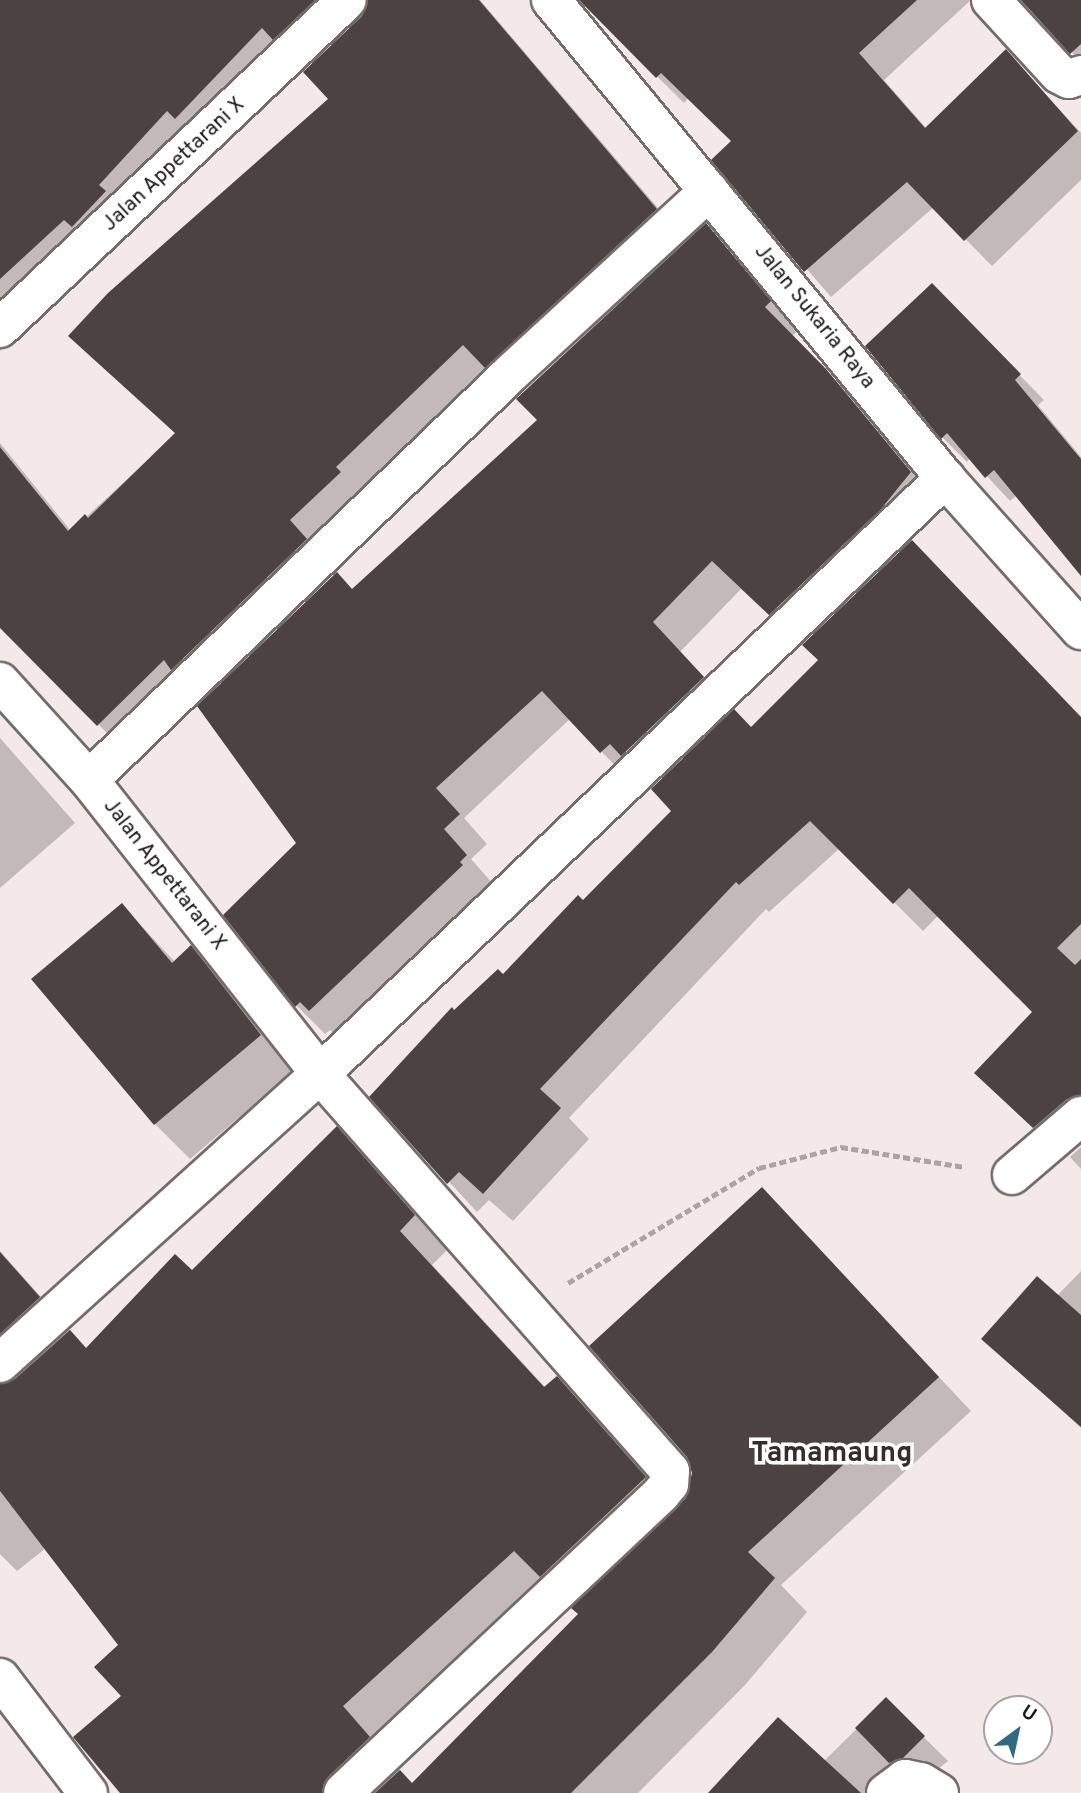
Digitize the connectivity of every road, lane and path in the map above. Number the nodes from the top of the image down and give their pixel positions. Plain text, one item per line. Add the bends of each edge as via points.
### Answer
1 (347, 0) edge
2 (551, 0) edge
3 (991, 0) edge
4 (1081, 75) edge
5 (709, 191) junction
6 (0, 328) edge
7 (945, 478) junction
8 (1081, 630) edge
9 (0, 682) edge
10 (89, 780) junction
11 (320, 1074) junction
12 (1081, 1116) edge
13 (1012, 1175) joint
14 (528, 1306) junction
15 (0, 1363) edge
16 (0, 1678) edge
17 (88, 1793) edge
18 (343, 1793) edge
19 (887, 1793) edge
20 (939, 1793) edge

1 - 6 street, Jalan Appettarani X
2 - 5 street, Jalan Sukaria Raya
3 - 4 street via 1059,74 1069,79
5 - 7 street, Jalan Sukaria Raya
5 - 10 street via 511,373
7 - 8 street, Jalan Sukaria Raya
7 - 11 street
9 - 10 street, Jalan Appettarani X
10 - 11 street, Jalan Appettarani X
11 - 14 street, Jalan Appettarani X
11 - 15 street
12 - 13 street
13 - 14 path via 841,1147 759,1168
14 - 18 street, Jalan Appettarani X via 670,1471 669,1484
16 - 17 street
19 - 20 street via 905,1779

